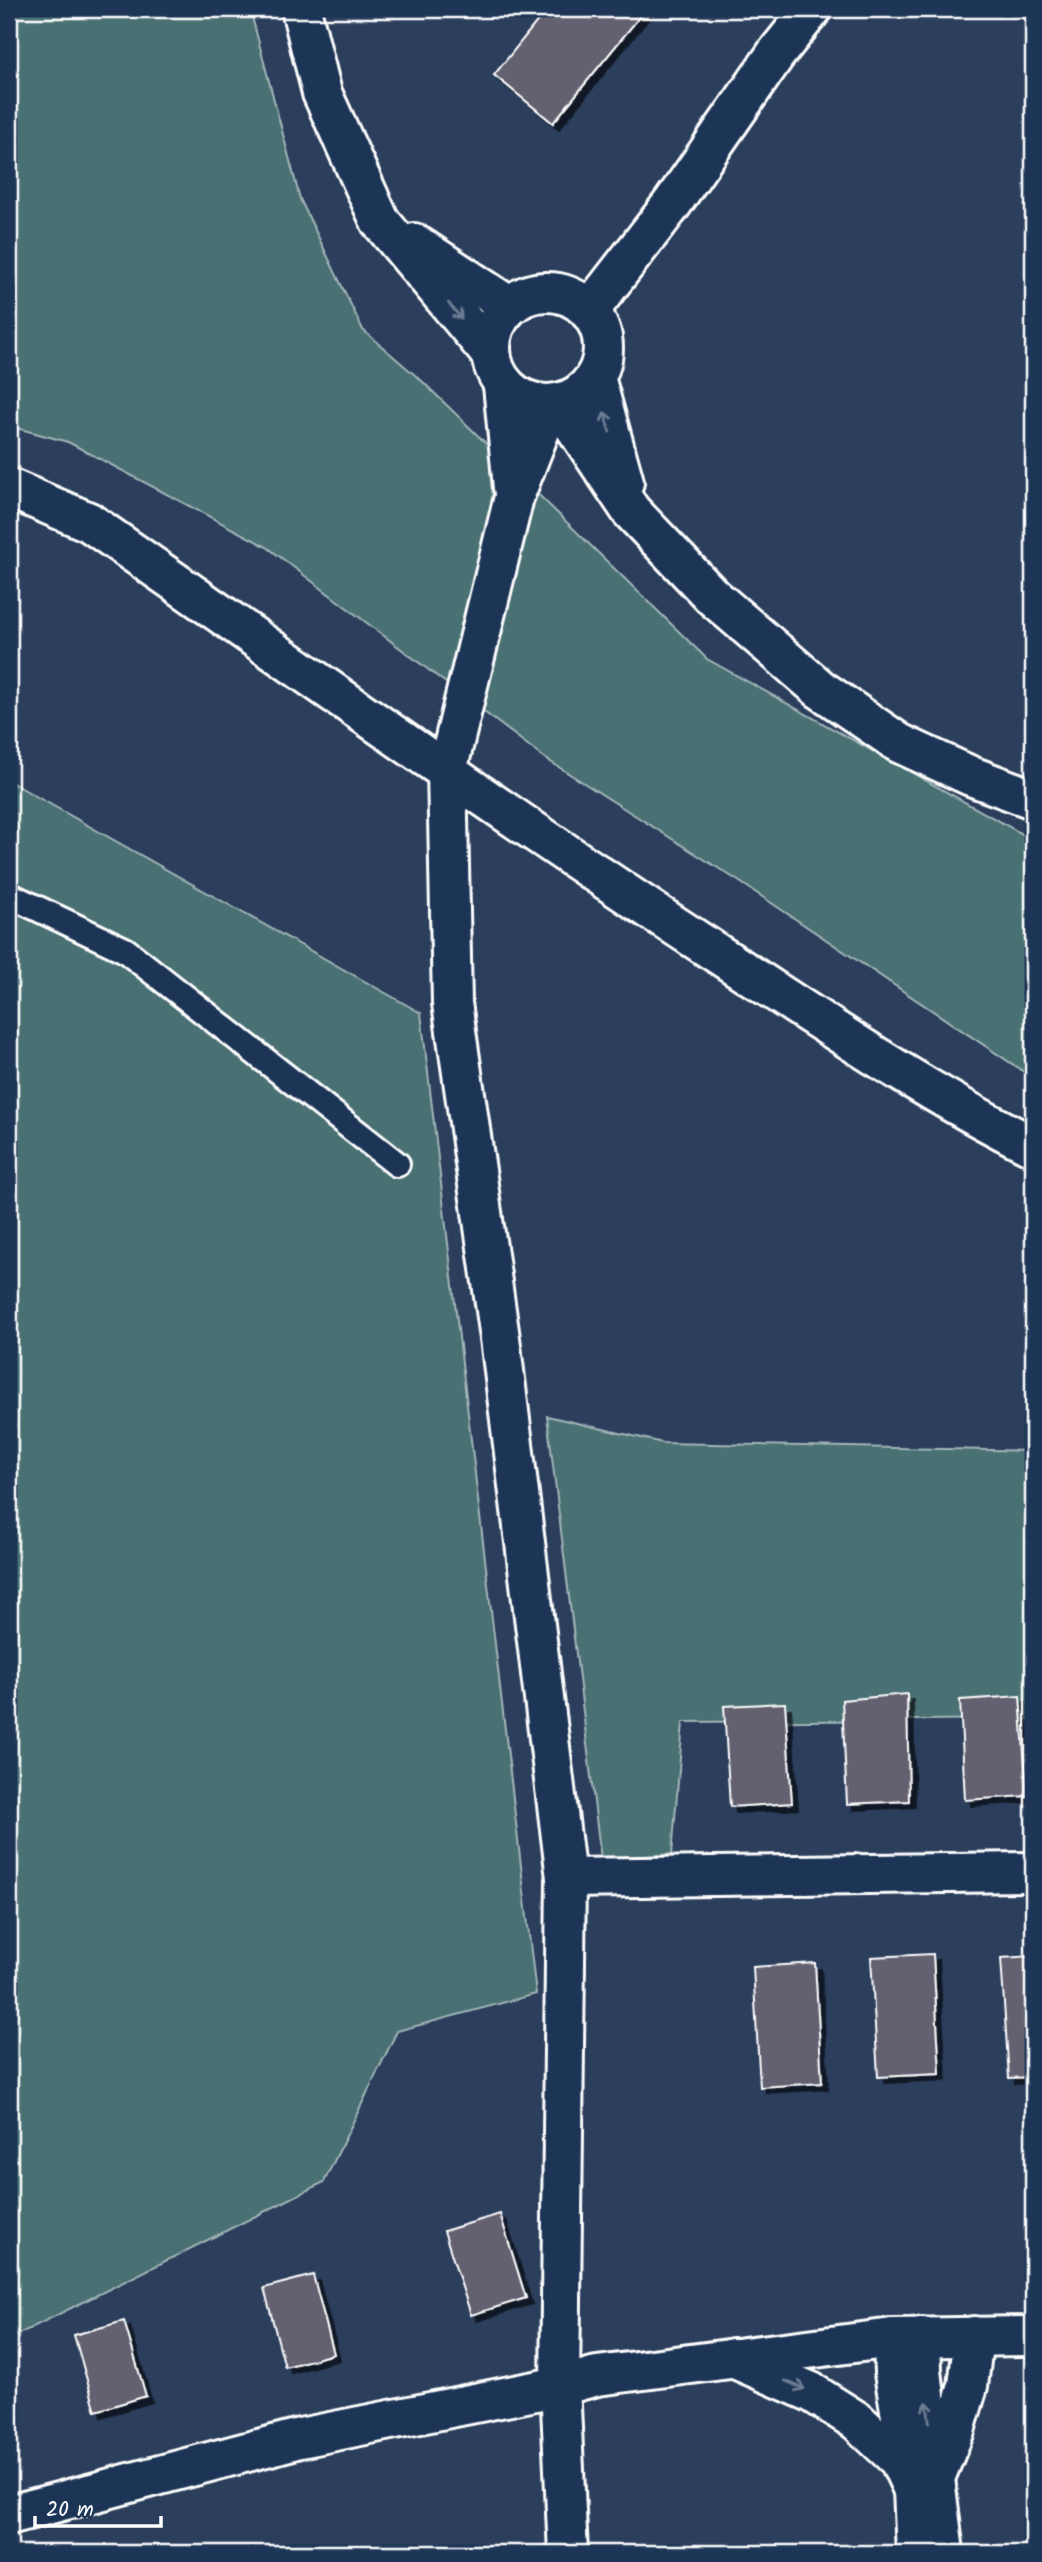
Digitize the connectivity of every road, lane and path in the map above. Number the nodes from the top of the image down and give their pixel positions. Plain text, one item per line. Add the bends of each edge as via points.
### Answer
1 (302, 9) edge
2 (812, 9) edge
3 (380, 221) junction
4 (509, 306) junction
5 (589, 311) junction
6 (497, 369) junction
7 (595, 377) junction
8 (554, 404) junction
9 (9, 488) edge
10 (514, 498) junction
11 (631, 511) junction
12 (446, 771) junction
13 (1033, 799) edge
14 (9, 895) edge
15 (1033, 1146) edge
16 (397, 1164) dead end
17 (1033, 1872) edge
18 (566, 1878) junction
19 (974, 2336) junction
20 (1033, 2336) edge
21 (907, 2337) junction
22 (733, 2358) junction
23 (560, 2386) junction
24 (925, 2483) junction
25 (9, 2515) edge
26 (568, 2553) edge
27 (916, 2553) edge
28 (944, 2553) edge

1 - 3 street via 322,93
2 - 5 street
3 - 4 street
3 -> 6 street
4 - 5 street via 524,296 558,293
4 - 6 street via 492,335
5 - 7 street via 603,343
6 - 8 street via 517,396
6 - 10 street
7 - 8 street via 580,394
11 -> 7 street
8 - 10 street
8 - 11 street
9 - 12 street via 89,522
10 - 12 street
11 - 13 street via 712,596 820,689 899,743
12 - 15 street via 816,1018 980,1119
12 - 18 street via 452,1003
14 - 16 lane via 125,950
17 - 18 street
18 - 23 street
19 - 20 street
19 - 21 street
19 - 24 street via 968,2386 955,2430
21 - 22 street
21 - 24 street via 922,2371
22 - 23 street via 607,2374
22 -> 24 street via 811,2392 857,2421
23 - 25 street via 300,2438
23 - 26 street
24 - 27 street
24 - 28 street

